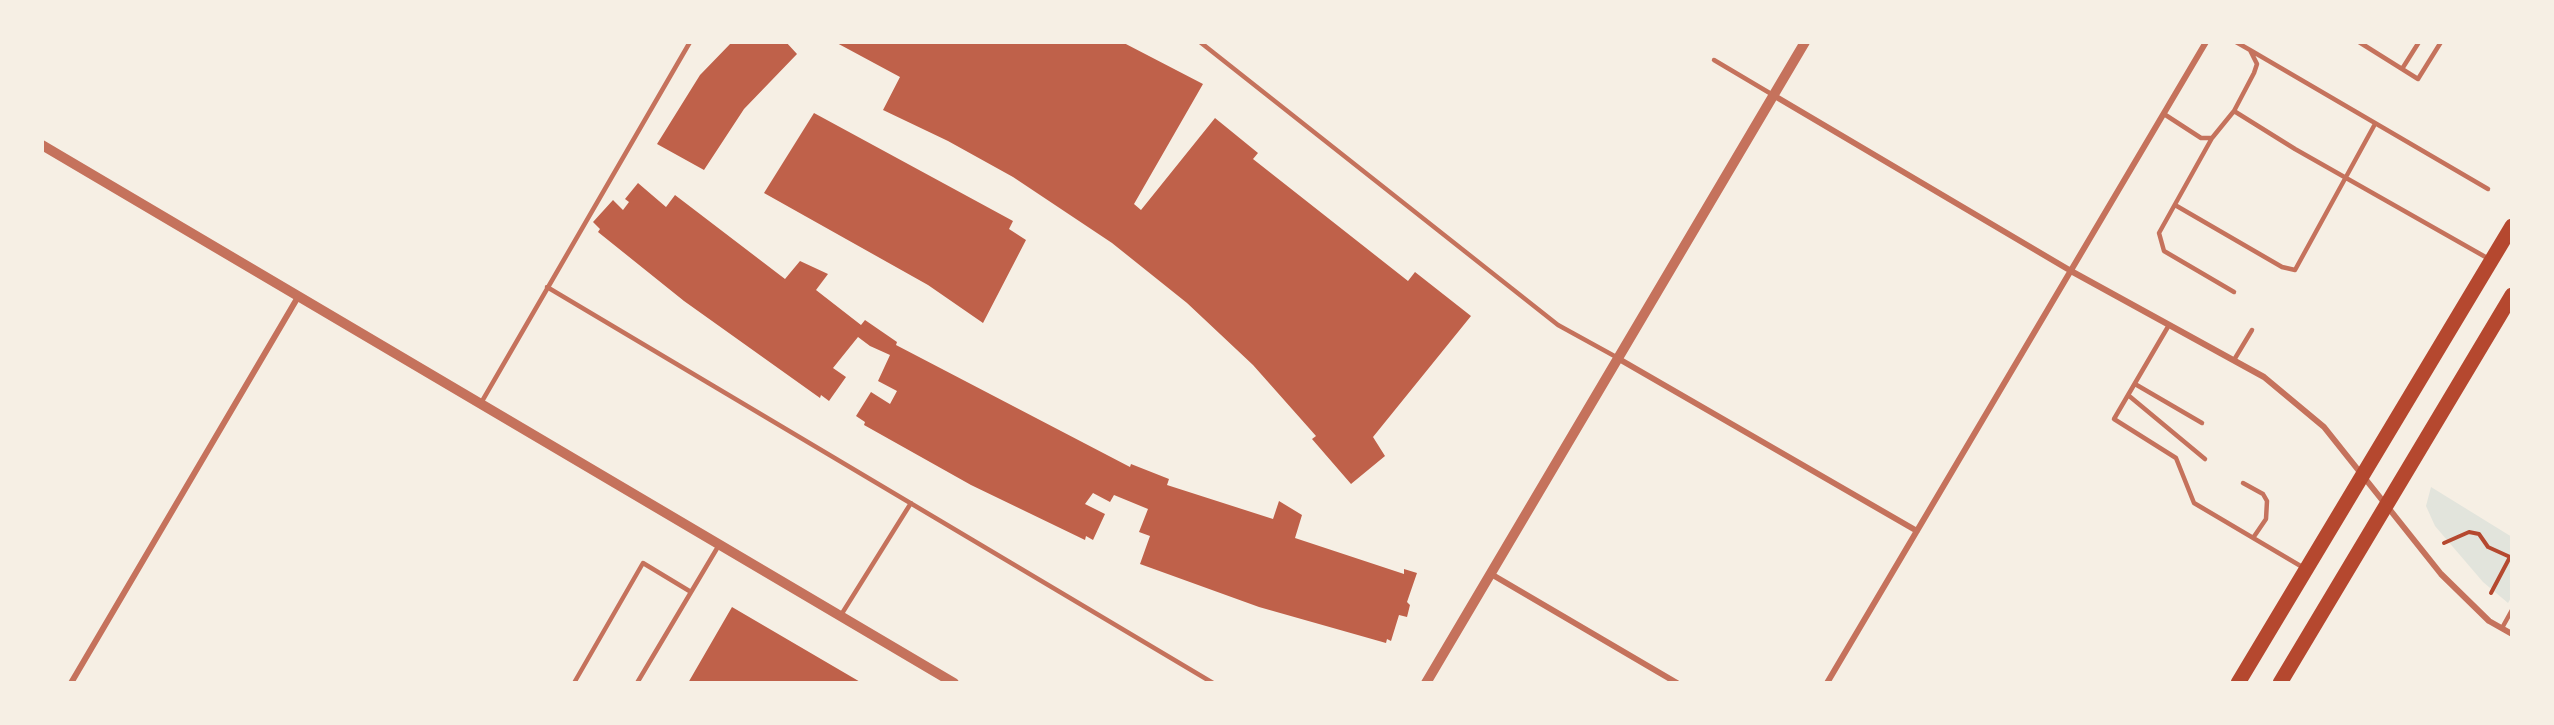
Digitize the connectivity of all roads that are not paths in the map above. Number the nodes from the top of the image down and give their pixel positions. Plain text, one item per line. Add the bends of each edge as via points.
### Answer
1 (690, 42) edge
2 (1200, 42) edge
3 (1805, 42) edge
4 (2206, 42) edge
5 (2236, 42) edge
6 (2359, 42) edge
7 (2418, 42) edge
8 (2441, 42) edge
9 (2250, 51) junction
10 (1714, 60) dead end
11 (2402, 69) junction
12 (1773, 95) junction
13 (2234, 111) junction
14 (2164, 114) junction
15 (2375, 124) junction
16 (2212, 138) junction
17 (42, 147) edge
18 (2345, 178) junction
19 (2488, 189) dead end
20 (2175, 205) junction
21 (2512, 226) edge
22 (2491, 261) junction
23 (2071, 271) junction
24 (548, 286) junction
25 (2234, 292) dead end
26 (2512, 295) edge
27 (298, 297) junction
28 (2169, 325) junction
29 (2252, 330) dead end
30 (1618, 358) junction
31 (2234, 360) junction
32 (2135, 384) junction
33 (2128, 395) junction
34 (480, 404) junction
35 (2202, 423) dead end
36 (2205, 459) dead end
37 (2363, 474) junction
38 (2243, 483) dead end
39 (911, 503) junction
40 (2386, 506) junction
41 (1917, 531) junction
42 (2253, 538) junction
43 (719, 545) junction
44 (2306, 570) junction
45 (1491, 574) junction
46 (691, 592) junction
47 (2512, 610) edge
48 (840, 616) junction
49 (2502, 628) junction
50 (2512, 634) edge
51 (71, 683) edge
52 (574, 683) edge
53 (637, 683) edge
54 (954, 683) edge
55 (1213, 683) edge
56 (1426, 683) edge
57 (1677, 683) edge
58 (1827, 683) edge
59 (2238, 683) edge
60 (2280, 683) edge

1 - 24 lane
2 - 30 lane via 1558,325
3 - 12 street
4 - 14 street
5 - 9 lane
6 - 11 lane
7 - 11 lane
8 - 11 lane via 2418,79
9 - 13 lane via 2257,63
9 - 15 lane
10 - 12 lane
12 - 23 street
12 - 30 street
13 - 16 lane
13 - 18 lane
14 - 16 lane via 2201,138
14 - 23 street
15 - 18 lane
15 - 19 lane
16 - 20 lane
17 - 27 street
18 - 20 lane via 2295,270 2282,267
18 - 22 lane
20 - 25 lane via 2158,233 2164,251
21 - 22 main road
22 - 37 main road
23 - 28 street
23 - 41 street
24 - 34 lane
24 - 39 lane
26 - 40 main road
27 - 34 street
27 - 51 street
28 - 31 street
28 - 32 lane
29 - 31 lane
30 - 41 street
30 - 45 street
31 - 37 street via 2264,377 2324,427
32 - 33 lane
32 - 35 lane
33 - 36 lane
33 - 42 lane via 2114,419 2176,458 2194,503
34 - 43 street
37 - 40 street
37 - 44 main road
38 - 42 lane via 2263,494 2267,501 2266,519
39 - 48 lane
39 - 55 lane
40 - 49 street via 2440,574 2489,621
40 - 60 main road
41 - 58 street
42 - 44 lane
43 - 46 lane
43 - 48 street
44 - 59 main road
45 - 56 street
45 - 57 street
46 - 52 lane via 643,563
46 - 53 lane
47 - 49 lane
48 - 54 street
49 - 50 street

